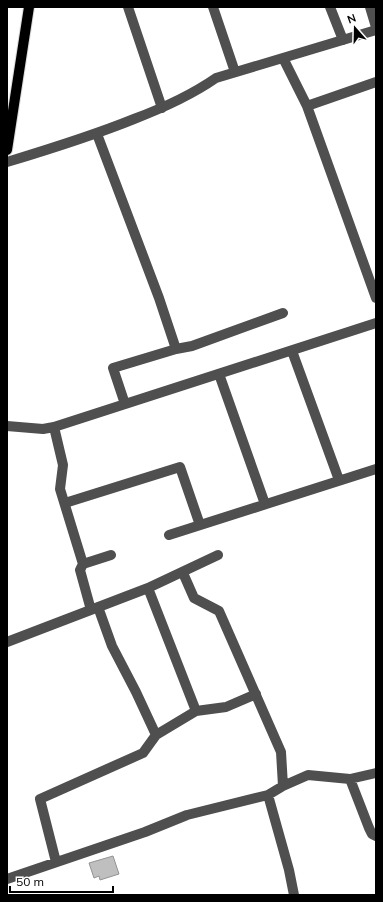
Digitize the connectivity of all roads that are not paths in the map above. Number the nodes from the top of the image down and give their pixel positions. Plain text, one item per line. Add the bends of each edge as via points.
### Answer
1 (28, 7) edge
2 (128, 7) edge
3 (213, 7) edge
4 (330, 7) edge
5 (370, 7) edge
6 (376, 28) edge
7 (343, 40) junction
8 (283, 58) junction
9 (235, 72) junction
10 (376, 82) edge
11 (307, 106) junction
12 (162, 108) junction
13 (97, 134) junction
14 (7, 150) edge
15 (7, 162) edge
16 (376, 298) edge
17 (283, 313) dead end
18 (376, 323) edge
19 (176, 349) junction
20 (292, 350) junction
21 (220, 374) junction
22 (125, 404) junction
23 (7, 426) edge
24 (54, 427) junction
25 (376, 469) edge
26 (339, 480) junction
27 (65, 503) junction
28 (265, 504) junction
29 (200, 525) junction
30 (169, 535) dead end
31 (111, 555) dead end
32 (218, 555) dead end
33 (83, 564) junction
34 (183, 573) junction
35 (148, 588) junction
36 (95, 608) junction
37 (7, 642) edge
38 (256, 694) junction
39 (196, 711) junction
40 (156, 735) junction
41 (376, 773) edge
42 (350, 779) junction
43 (283, 786) junction
44 (268, 795) junction
45 (376, 836) edge
46 (56, 862) junction
47 (7, 879) edge
48 (294, 895) edge

1 - 14 main road
2 - 12 street
3 - 9 street
4 - 7 street
5 - 6 street
6 - 7 street
7 - 8 street
8 - 9 street
8 - 11 street
9 - 12 street via 216,78 197,91
10 - 11 street
11 - 16 street
12 - 13 street
13 - 15 street
13 - 19 street
17 - 19 street via 192,346
18 - 20 street
19 - 22 street via 113,368
20 - 21 street
20 - 26 street
21 - 22 street
21 - 28 street
22 - 24 street
23 - 24 street via 43,429
24 - 27 street via 63,465 60,489
25 - 26 street
26 - 28 street
27 - 29 street via 180,467
27 - 33 street
28 - 29 street
29 - 30 street
31 - 33 street
32 - 34 street
33 - 36 street via 80,570
34 - 35 street
34 - 38 street via 194,598 219,611
35 - 36 street
35 - 39 street
36 - 37 street
36 - 40 street
38 - 39 street via 226,707
38 - 43 street via 281,752
39 - 40 street
40 - 46 street via 143,753 40,799
41 - 42 street
42 - 43 street via 308,775
42 - 45 street via 369,828
43 - 44 street
44 - 46 street via 187,815
44 - 48 street
46 - 47 street

